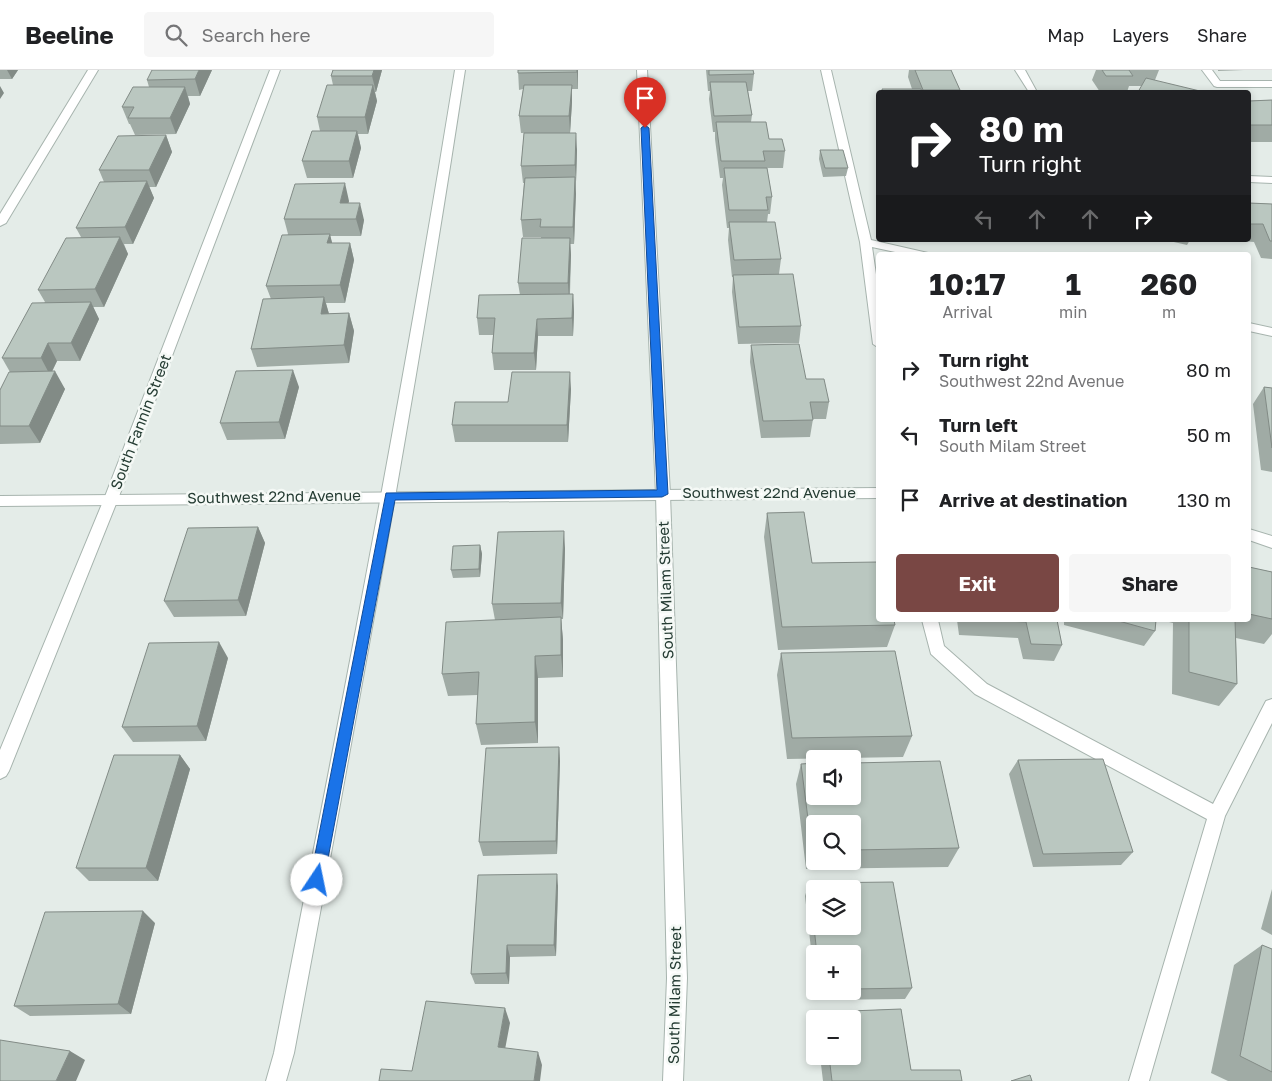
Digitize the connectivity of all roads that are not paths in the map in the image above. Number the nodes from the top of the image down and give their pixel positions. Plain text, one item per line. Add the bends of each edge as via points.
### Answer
1 (93, 70) edge
2 (275, 70) edge
3 (460, 70) edge
4 (642, 70) edge
5 (826, 70) edge
6 (1020, 70) edge
7 (1207, 70) edge
8 (1272, 84) edge
9 (1032, 90) edge
10 (1251, 179) edge
11 (1272, 180) edge
12 (0, 223) edge
13 (866, 242) junction
14 (911, 252) edge
15 (876, 320) edge
16 (1251, 327) edge
17 (1272, 332) edge
18 (876, 493) edge
19 (662, 494) junction
20 (390, 496) junction
21 (112, 499) junction
22 (0, 501) edge
23 (1251, 536) edge
24 (1272, 542) edge
25 (930, 622) edge
26 (1272, 706) edge
27 (0, 771) edge
28 (1217, 815) junction
29 (276, 1081) edge
30 (674, 1081) edge
31 (1139, 1081) edge

1 - 12 street
2 - 21 street, South Fannin Street
3 - 20 street
4 - 19 street, South Milam Street
5 - 13 street
6 - 9 street
7 - 8 street via 1217,84
10 - 11 street
13 - 14 street
13 - 15 street
16 - 17 street
18 - 19 street, Southwest 22nd Avenue
19 - 20 street, Southwest 22nd Avenue
19 - 30 street, South Milam Street via 677,978
20 - 21 street, Southwest 22nd Avenue
20 - 29 street
21 - 22 street, Southwest 22nd Avenue
21 - 27 street, South Fannin Street
23 - 24 street
25 - 28 street via 937,649 981,689
26 - 28 street
28 - 31 street

